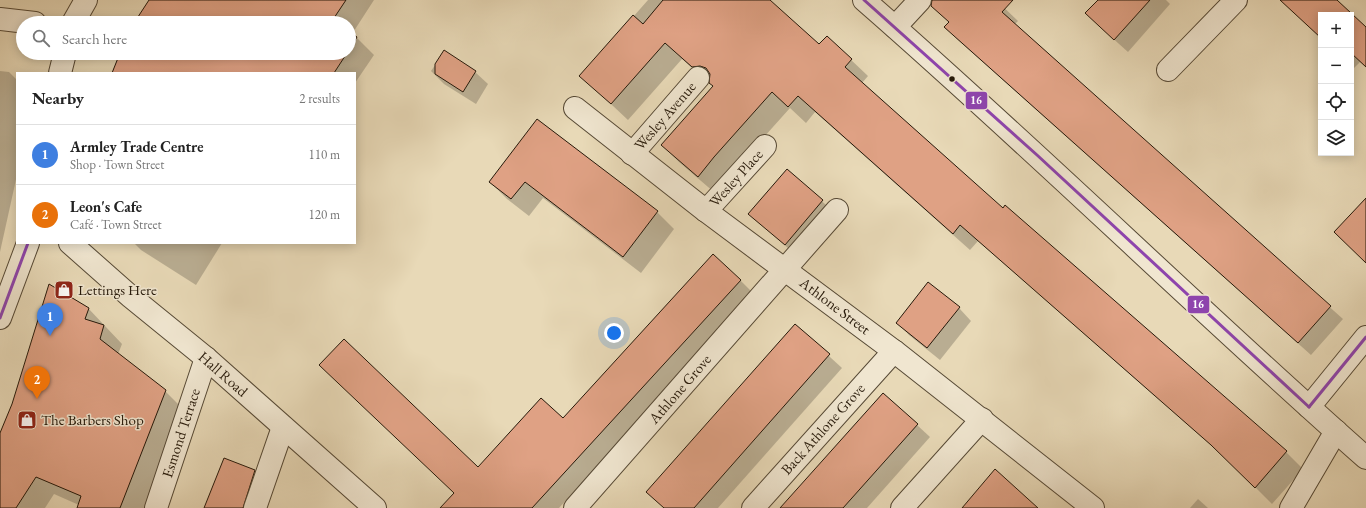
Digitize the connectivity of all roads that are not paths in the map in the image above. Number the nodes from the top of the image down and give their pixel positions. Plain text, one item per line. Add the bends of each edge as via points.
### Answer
1 (86, 0) edge
2 (864, 0) edge
3 (920, 0) edge
4 (1236, 0) edge
5 (77, 16) edge
6 (0, 19) edge
7 (16, 21) edge
8 (895, 26) junction
9 (63, 60) edge
10 (1168, 70) dead end
11 (60, 72) edge
12 (698, 78) dead end
13 (575, 108) dead end
14 (765, 146) dead end
15 (632, 154) junction
16 (837, 210) dead end
17 (706, 211) junction
18 (28, 244) edge
19 (71, 244) edge
20 (786, 269) junction
21 (0, 318) edge
22 (1366, 337) edge
23 (894, 351) junction
24 (206, 358) junction
25 (1309, 407) junction
26 (982, 419) junction
27 (283, 427) junction
28 (1336, 431) junction
29 (1366, 458) edge
30 (1087, 506) edge
31 (156, 508) edge
32 (255, 508) edge
33 (375, 508) edge
34 (575, 508) edge
35 (753, 508) edge
36 (902, 508) edge
37 (1291, 508) edge

1 - 5 street
2 - 8 street
3 - 8 street
4 - 10 street
6 - 7 street
8 - 25 street
9 - 11 street
12 - 15 street, Wesley Avenue
13 - 15 street, Athlone Street
14 - 17 street, Wesley Place
15 - 17 street, Athlone Street
16 - 20 street, Athlone Grove
17 - 20 street, Athlone Street
18 - 21 street
19 - 24 street, Hall Road
20 - 23 street, Athlone Street
20 - 34 street, Athlone Grove
22 - 25 street
23 - 26 street, Athlone Street
23 - 35 street, Back Athlone Grove
24 - 27 street, Hall Road
24 - 31 street, Esmond Terrace
25 - 28 street
26 - 30 street, Athlone Street
26 - 36 street
27 - 32 street
27 - 33 street, Hall Road
28 - 29 street
28 - 37 street

